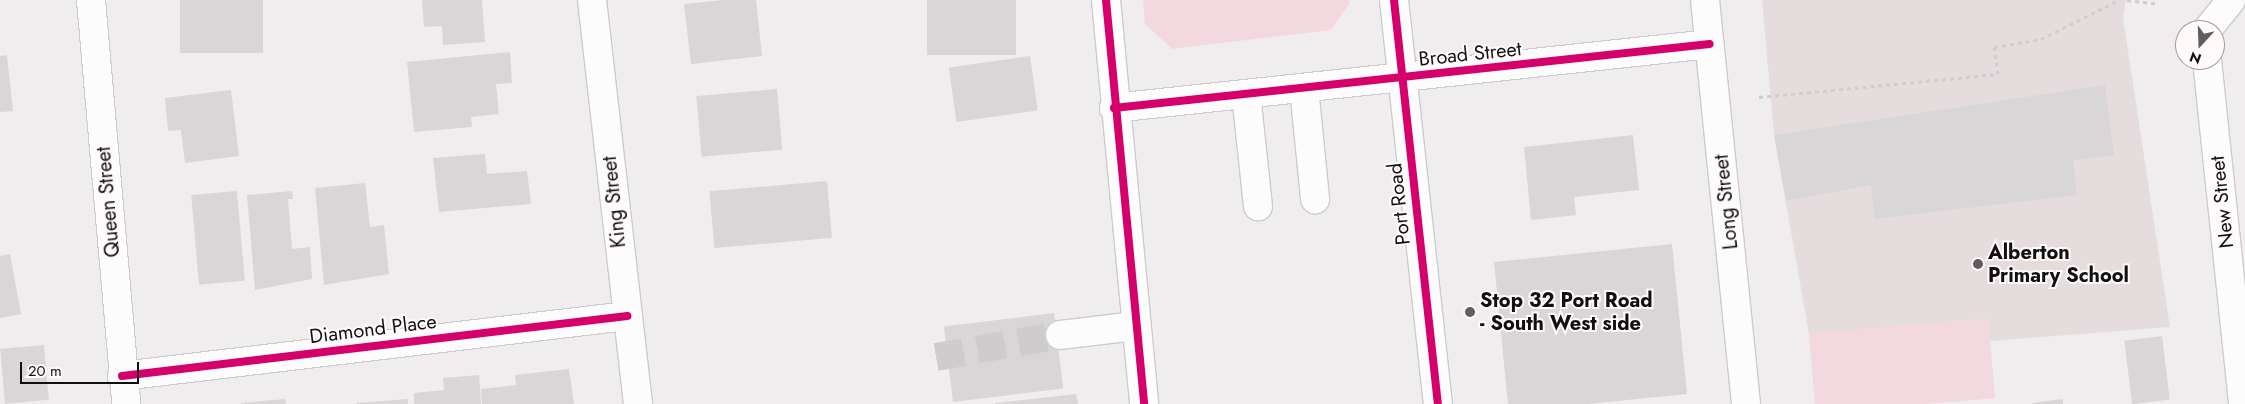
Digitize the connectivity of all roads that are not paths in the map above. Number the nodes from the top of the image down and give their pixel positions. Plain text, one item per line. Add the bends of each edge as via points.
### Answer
1 (91, 0) edge
2 (592, 0) edge
3 (1106, 0) edge
4 (1394, 0) edge
5 (1705, 0) edge
6 (1710, 44) junction
7 (2208, 70) edge
8 (1402, 78) junction
9 (1304, 88) junction
10 (1246, 94) junction
11 (1114, 108) junction
12 (1315, 198) dead end
13 (1258, 206) dead end
14 (627, 316) junction
15 (1136, 326) junction
16 (1060, 335) tunnel mouth
17 (122, 376) junction
18 (126, 404) edge
19 (638, 404) edge
20 (1144, 404) edge
21 (1438, 404) edge
22 (1746, 404) edge
23 (2243, 404) edge

1 - 17 main road, Queen Street
2 - 14 main road, King Street
3 - 11 main road
4 - 8 main road, Port Road
5 - 6 main road, Long Street
6 - 8 main road, Broad Street
6 - 22 main road, Long Street
7 - 23 main road, New Street
8 - 9 main road, Broad Street
8 - 21 main road, Port Road
9 - 10 main road, Broad Street
9 - 12 main road
10 - 11 main road, Broad Street
10 - 13 main road
11 - 15 main road
14 - 17 main road, Diamond Place
14 - 19 main road, King Street
15 - 16 main road
15 - 20 main road
17 - 18 main road, Queen Street

